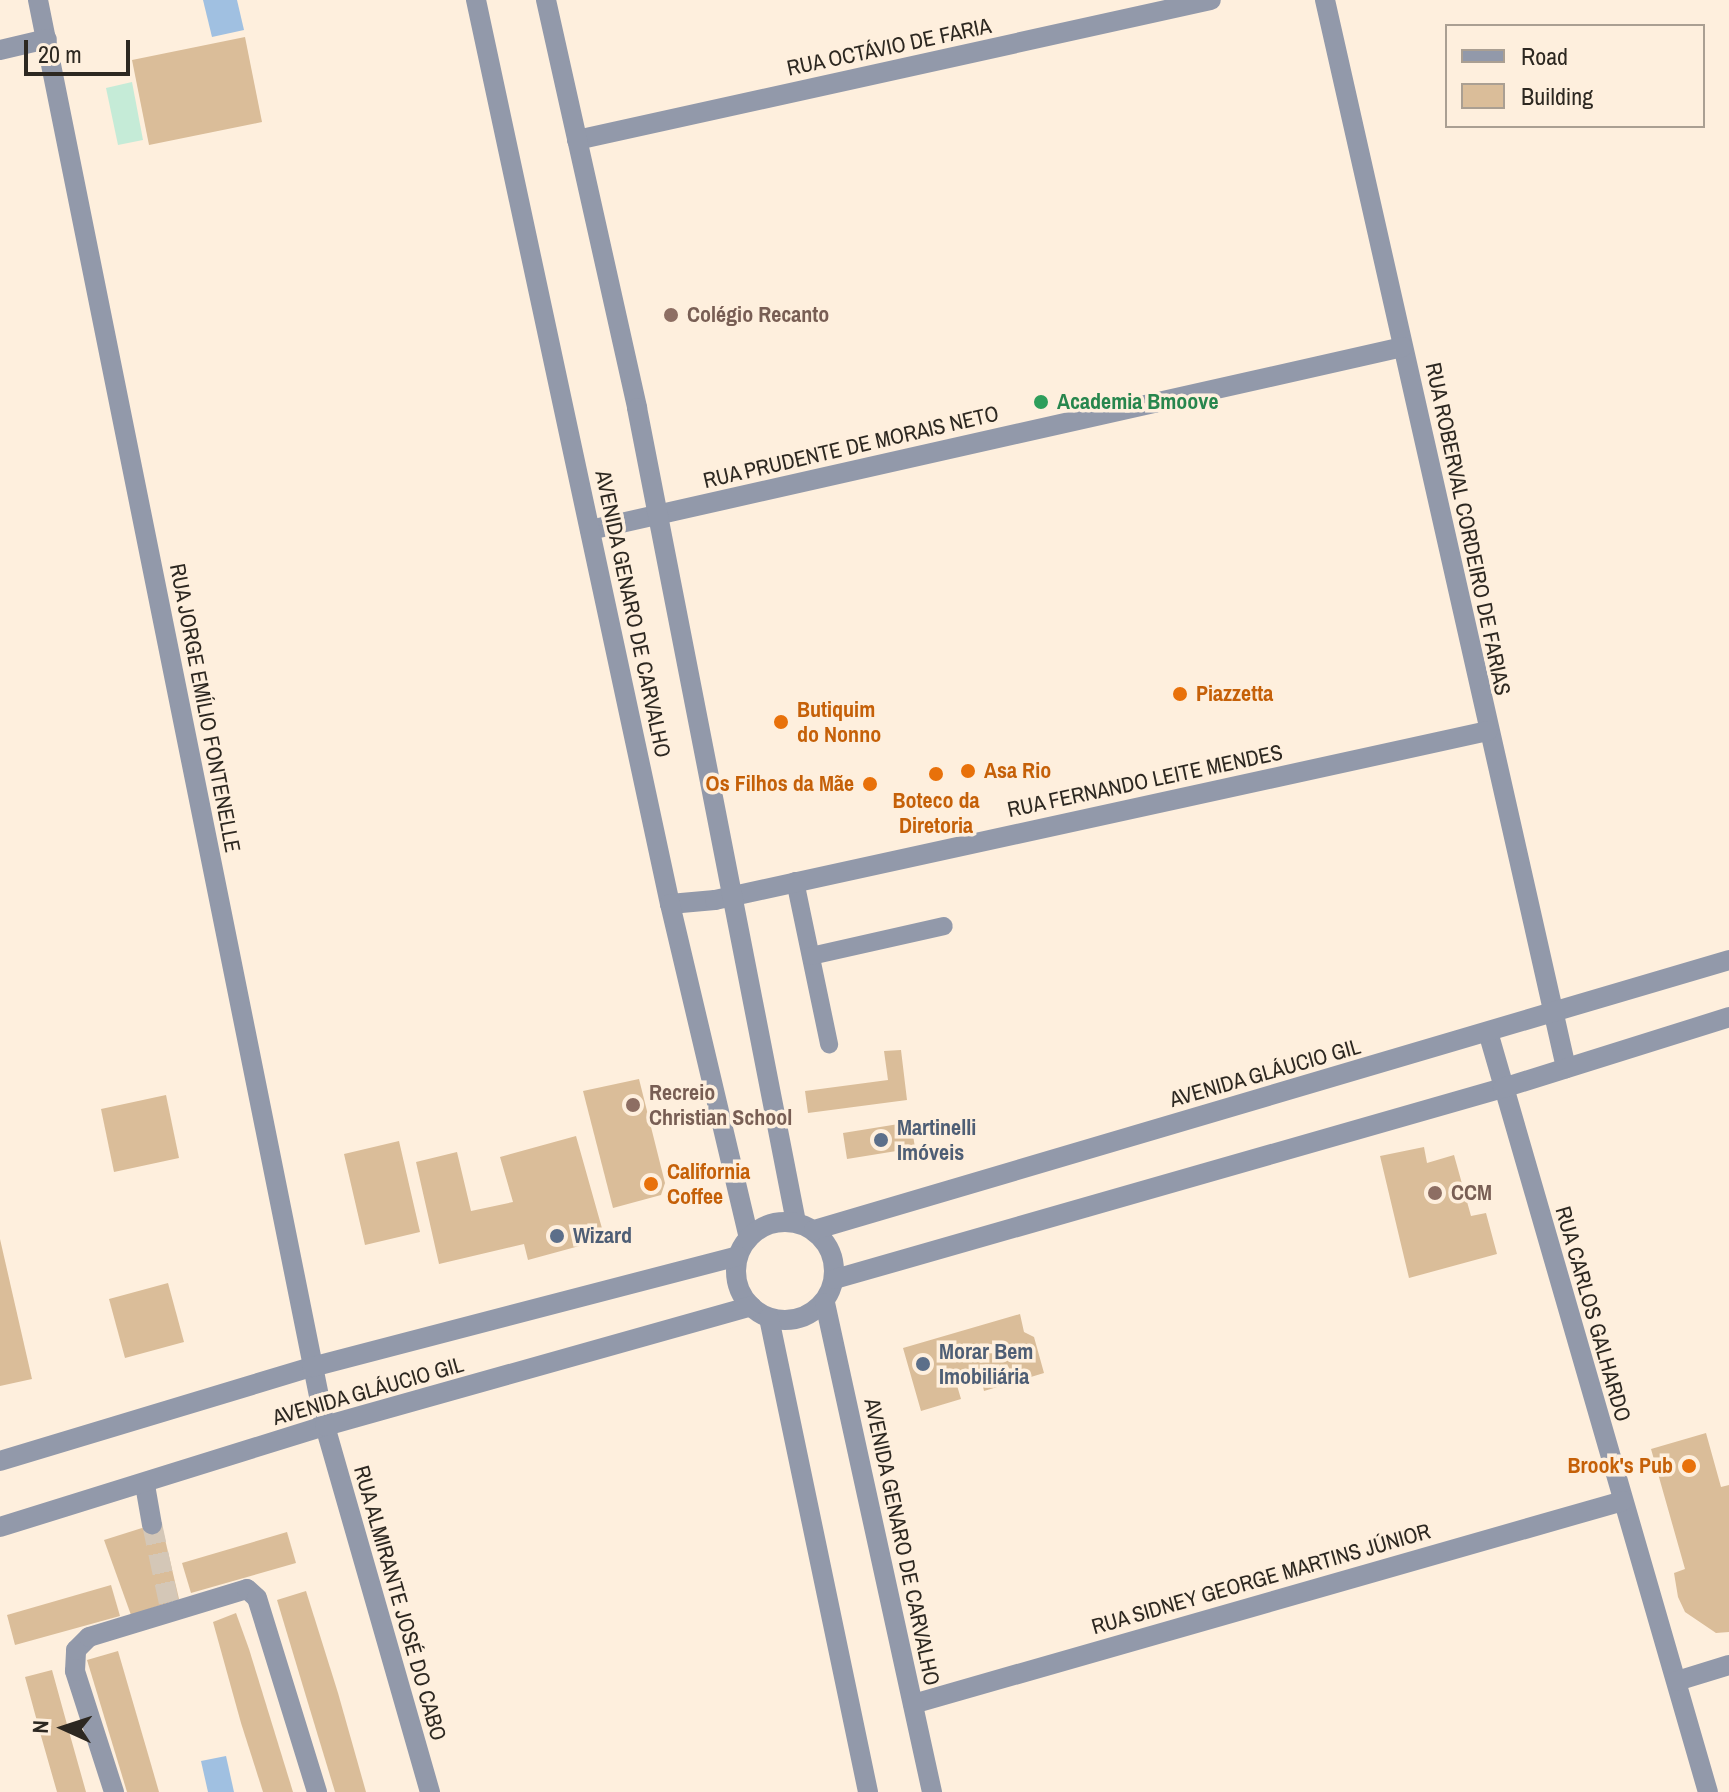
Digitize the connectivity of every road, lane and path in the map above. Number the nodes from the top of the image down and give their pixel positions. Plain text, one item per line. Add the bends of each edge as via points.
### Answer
1 (38, 0) edge
2 (476, 0) edge
3 (546, 0) edge
4 (1211, 0) edge
5 (1325, 0) edge
6 (47, 39) junction
7 (0, 50) edge
8 (577, 140) junction
9 (1403, 347) junction
10 (656, 516) junction
11 (590, 530) junction
12 (1488, 731) junction
13 (795, 881) junction
14 (736, 895) junction
15 (670, 904) junction
16 (944, 926) dead end
17 (811, 956) junction
18 (1729, 960) edge
19 (1551, 1013) junction
20 (1729, 1017) edge
21 (1488, 1032) junction
22 (829, 1044) dead end
23 (1566, 1068) junction
24 (1503, 1088) junction
25 (805, 1226) junction
26 (749, 1237) junction
27 (738, 1256) junction
28 (835, 1279) junction
29 (825, 1303) junction
30 (751, 1306) junction
31 (769, 1318) junction
32 (312, 1367) junction
33 (325, 1426) junction
34 (0, 1461) edge
35 (145, 1485) junction
36 (1623, 1501) junction
37 (152, 1524) tunnel mouth
38 (0, 1527) edge
39 (1729, 1665) edge
40 (1677, 1681) junction
41 (913, 1704) junction
42 (114, 1792) edge
43 (317, 1792) edge
44 (430, 1792) edge
45 (868, 1792) edge
46 (932, 1792) edge
47 (1708, 1792) edge

1 - 6 street, RUA JORGE EMÍLIO FONTENELLE
2 - 11 street, AVENIDA GENARO DE CARVALHO
3 - 8 street, AVENIDA GENARO DE CARVALHO
4 - 8 street, RUA OCTÁVIO DE FARIA
5 - 9 street, RUA ROBERVAL CORDEIRO DE FARIAS
6 - 7 street
6 - 32 street, RUA JORGE EMÍLIO FONTENELLE
8 - 10 street, AVENIDA GENARO DE CARVALHO
9 - 10 street, RUA PRUDENTE DE MORAIS NETO
9 - 12 street, RUA ROBERVAL CORDEIRO DE FARIAS
10 - 11 street, RUA PRUDENTE DE MORAIS NETO
10 - 14 street, AVENIDA GENARO DE CARVALHO
11 - 15 street, AVENIDA GENARO DE CARVALHO
12 - 13 street, RUA FERNANDO LEITE MENDES
12 - 19 street, RUA ROBERVAL CORDEIRO DE FARIAS
13 - 14 street, RUA FERNANDO LEITE MENDES
13 - 17 lane
14 - 15 street, RUA FERNANDO LEITE MENDES
14 - 25 street, AVENIDA GENARO DE CARVALHO
15 - 26 street, AVENIDA GENARO DE CARVALHO
16 - 17 lane
17 - 22 lane
18 - 19 street, AVENIDA GLÁUCIO GIL
19 - 21 street, AVENIDA GLÁUCIO GIL
19 - 23 street, RUA ROBERVAL CORDEIRO DE FARIAS
20 - 23 street
21 - 24 street, RUA CARLOS GALHARDO
21 - 25 street, AVENIDA GLÁUCIO GIL
23 - 24 street
24 - 28 street
24 - 36 street, RUA CARLOS GALHARDO
25 - 26 street via 779,1222
25 - 28 street via 832,1252
26 - 27 street
27 - 30 street via 736,1284
27 - 32 street, AVENIDA GLÁUCIO GIL
28 - 29 street
29 - 31 street via 790,1321
29 - 41 street, AVENIDA GENARO DE CARVALHO
30 - 31 street
30 - 33 street, AVENIDA GLÁUCIO GIL
31 - 45 street
32 - 33 street, RUA JORGE EMÍLIO FONTENELLE
32 - 34 street, AVENIDA GLÁUCIO GIL
33 - 35 street, AVENIDA GLÁUCIO GIL
33 - 44 street, RUA ALMIRANTE JOSÉ DO CABO
35 - 37 street
35 - 38 street, AVENIDA GLÁUCIO GIL
36 - 40 street, RUA CARLOS GALHARDO
36 - 41 street, RUA SIDNEY GEORGE MARTINS JÚNIOR
39 - 40 street
40 - 47 street, RUA CARLOS GALHARDO
41 - 46 street, AVENIDA GENARO DE CARVALHO
42 - 43 street via 75,1671 76,1650 89,1637 170,1606 239,1589 253,1592

